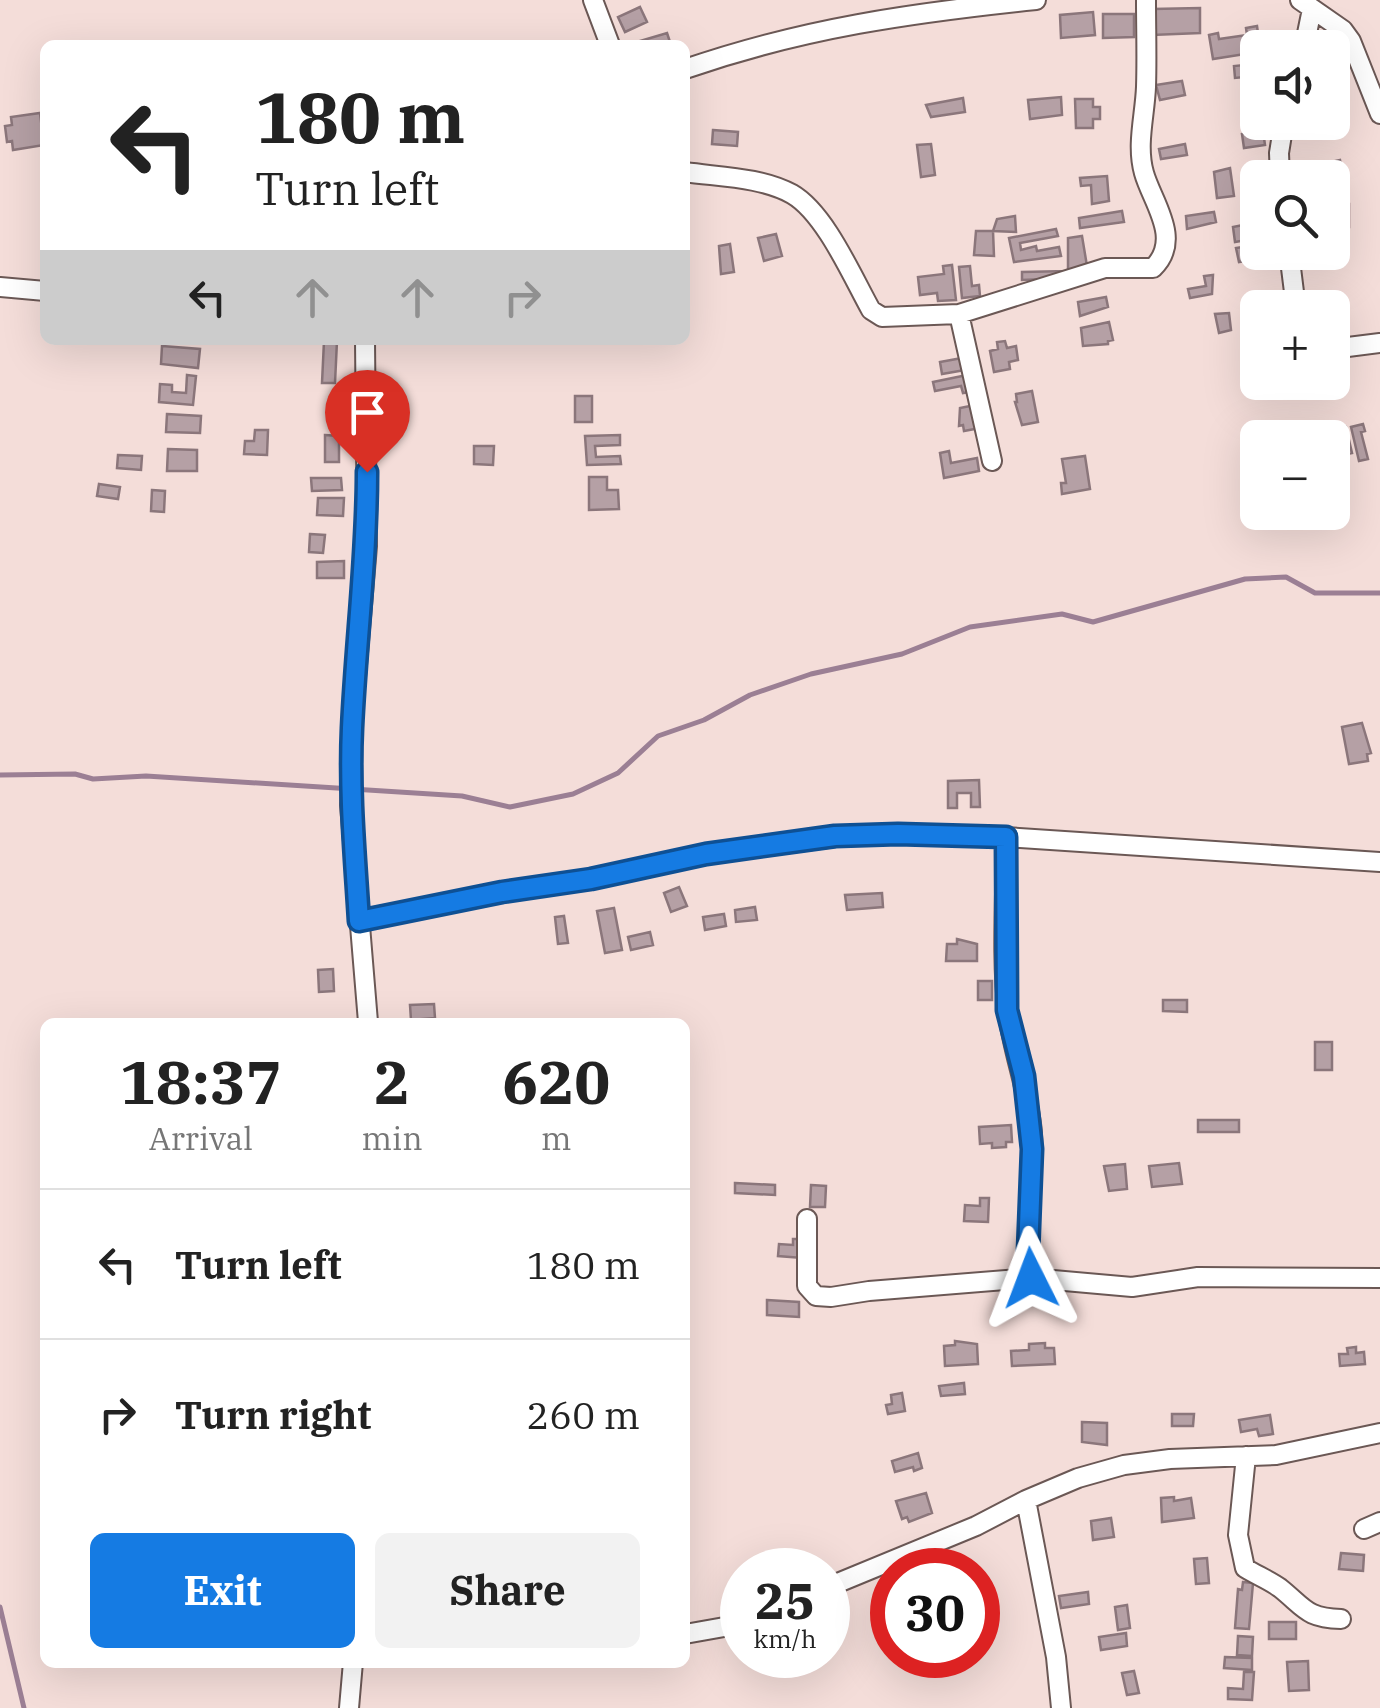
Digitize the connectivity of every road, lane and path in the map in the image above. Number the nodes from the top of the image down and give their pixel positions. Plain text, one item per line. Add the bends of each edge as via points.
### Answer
1 (593, 0) edge
2 (1036, 0) edge
3 (1146, 0) edge
4 (1306, 5) edge
5 (1305, 30) edge
6 (608, 40) edge
7 (690, 67) edge
8 (1380, 114) edge
9 (690, 173) edge
10 (0, 286) edge
11 (40, 290) edge
12 (959, 314) junction
13 (1380, 343) edge
14 (365, 345) edge
15 (1350, 347) edge
16 (992, 461) dead end
17 (1006, 837) junction
18 (1380, 862) edge
19 (359, 921) junction
20 (368, 1018) edge
21 (808, 1218) dead end
22 (1031, 1278) junction
23 (1380, 1278) edge
24 (1380, 1433) edge
25 (1246, 1456) junction
26 (1026, 1500) junction
27 (850, 1578) edge
28 (1341, 1619) dead end
29 (720, 1627) edge
30 (690, 1634) edge
31 (352, 1668) edge
32 (349, 1708) edge
33 (1061, 1708) edge

1 - 6 street
2 - 7 street via 843,24
3 - 12 street via 1142,151 1144,172 1164,214 1162,260 1153,268 1105,268
4 - 5 street
4 - 8 street via 1351,41
9 - 12 street via 762,183 806,204 871,310 882,316
10 - 11 street
12 - 16 street
13 - 15 street
14 - 19 street via 367,546 350,780
17 - 18 street
17 - 19 street via 835,836
17 - 22 street via 1007,1010 1024,1076 1034,1171
19 - 20 street
21 - 22 street via 806,1274 816,1296
22 - 23 street via 1132,1287 1198,1276
24 - 25 street
25 - 26 street via 1124,1465
25 - 28 street via 1238,1536 1244,1568 1306,1613
26 - 27 street
26 - 33 street
29 - 30 street
31 - 32 street

